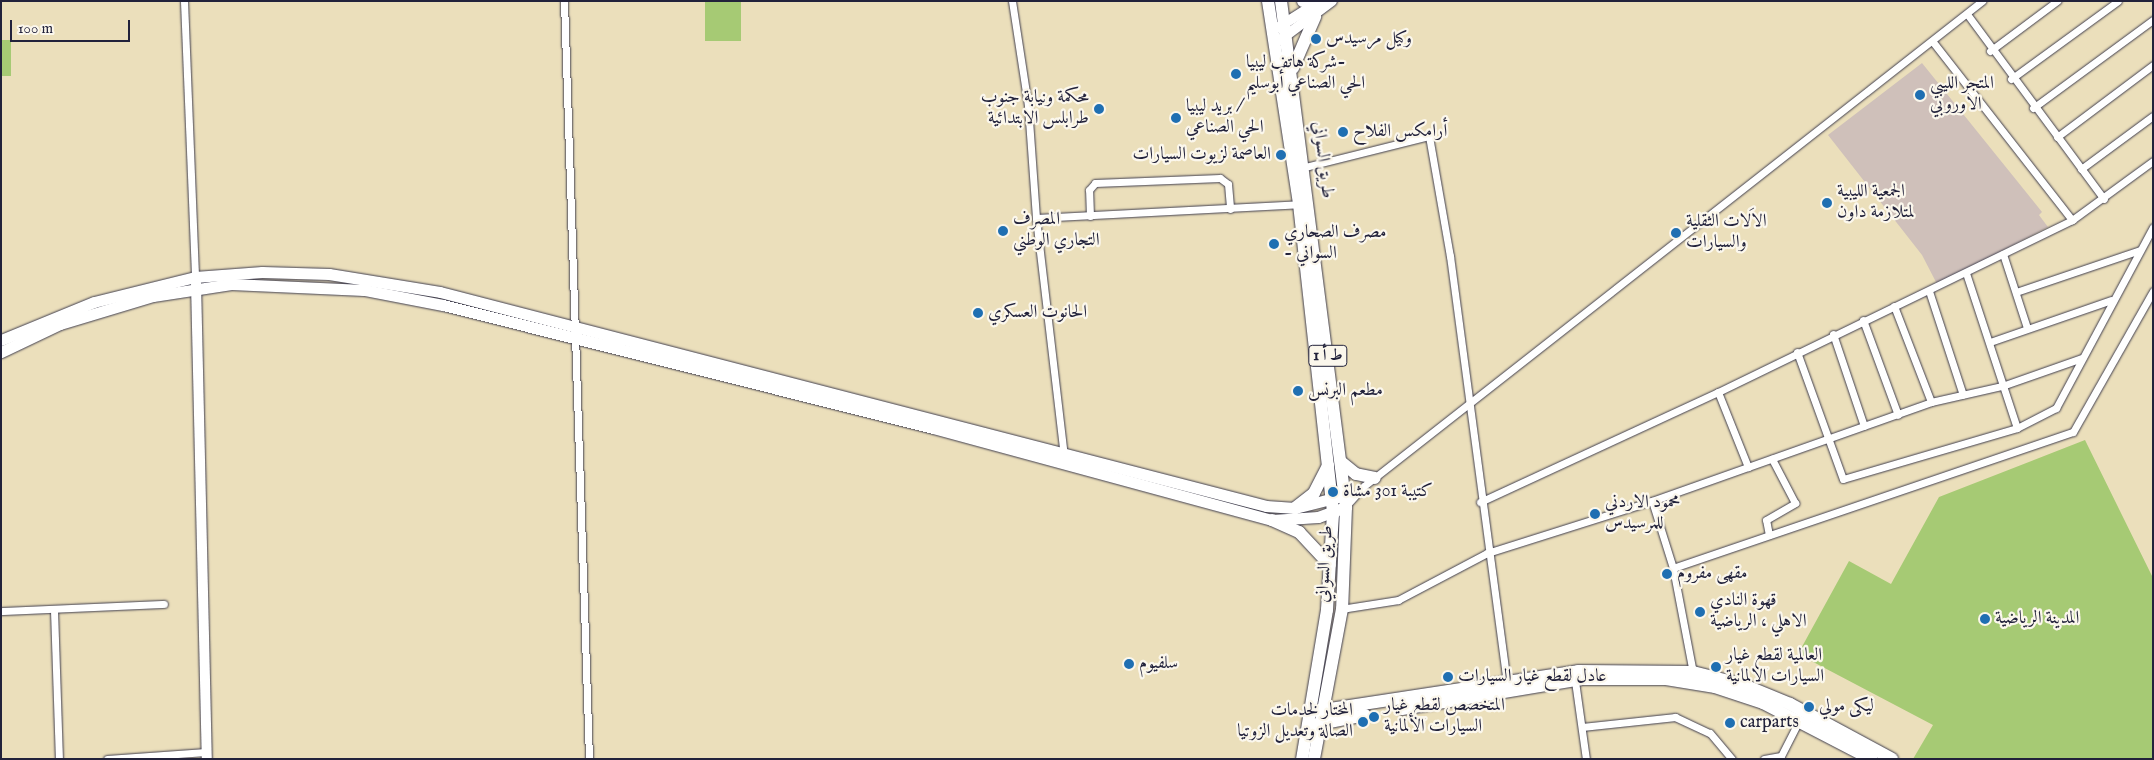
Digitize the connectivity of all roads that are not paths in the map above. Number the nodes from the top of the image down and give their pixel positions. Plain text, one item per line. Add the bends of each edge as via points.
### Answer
1 (184, 1) edge
2 (564, 1) edge
3 (1012, 1) edge
4 (1268, 1) edge
5 (1281, 1) edge
6 (1303, 1) edge
7 (1332, 1) edge
8 (1982, 1) edge
9 (2057, 1) edge
10 (2118, 1) edge
11 (1320, 2) edge
12 (1967, 14) junction
13 (1315, 17) junction
14 (2153, 20) edge
15 (1286, 30) junction
16 (1274, 36) junction
17 (1932, 42) junction
18 (1990, 51) junction
19 (2153, 65) edge
20 (1291, 73) junction
21 (2011, 79) junction
22 (2033, 108) junction
23 (2153, 116) edge
24 (2057, 137) junction
25 (2153, 161) edge
26 (1305, 167) junction
27 (2081, 169) junction
28 (2104, 199) junction
29 (1299, 204) junction
30 (1230, 209) junction
31 (1090, 216) junction
32 (1036, 218) junction
33 (2072, 220) junction
34 (2153, 227) edge
35 (2140, 250) junction
36 (2004, 254) junction
37 (1966, 273) junction
38 (195, 276) junction
39 (196, 289) junction
40 (1929, 291) junction
41 (2153, 291) edge
42 (2016, 292) junction
43 (2111, 300) junction
44 (1894, 306) junction
45 (1863, 320) junction
46 (2027, 328) junction
47 (574, 333) junction
48 (1833, 334) junction
49 (1, 340) edge
50 (1990, 342) junction
51 (1, 352) edge
52 (1797, 352) junction
53 (2082, 358) junction
54 (2002, 386) junction
55 (1718, 392) junction
56 (1963, 395) junction
57 (1931, 402) junction
58 (1469, 407) junction
59 (1898, 414) junction
60 (1864, 426) junction
61 (2017, 428) junction
62 (1828, 441) junction
63 (1063, 451) junction
64 (1772, 458) junction
65 (1335, 461) junction
66 (1066, 464) junction
67 (1748, 467) junction
68 (1369, 482) junction
69 (1332, 500) junction
70 (1346, 500) junction
71 (1652, 501) junction
72 (1480, 502) junction
73 (1295, 508) junction
74 (1333, 514) junction
75 (1272, 520) junction
76 (1769, 535) junction
77 (1487, 553) junction
78 (1330, 565) junction
79 (1673, 568) junction
80 (164, 604) dead end
81 (1342, 609) junction
82 (54, 610) junction
83 (1326, 610) junction
84 (1, 611) edge
85 (1693, 677) junction
86 (1575, 681) junction
87 (1507, 687) junction
88 (1316, 718) junction
89 (1799, 721) junction
90 (1582, 727) junction
91 (1854, 750) edge
92 (206, 755) edge
93 (59, 759) edge
94 (106, 759) edge
95 (589, 759) edge
96 (1302, 759) edge
97 (1314, 759) edge
98 (1586, 759) edge
99 (1732, 759) edge
100 (1764, 759) edge
101 (1871, 759) edge
102 (1892, 759) edge

1 - 38 street
2 - 47 street
3 - 32 street via 1028,106
4 - 16 highway, طريق السواني
5 - 15 highway, طريق السواني / ط أ 1
6 - 11 highway
7 - 13 street
8 - 12 street
9 - 18 street
10 - 21 street
11 - 15 street
12 - 17 street
12 - 18 street
13 - 15 street
13 - 20 highway
14 - 22 street
15 - 16 street
15 - 20 highway, طريق السواني / ط أ 1
16 - 29 highway, طريق السواني
17 - 33 street
17 - 58 street
18 - 21 street
19 - 24 street
20 - 26 highway, طريق السواني / ط أ 1
21 - 22 street
22 - 24 street
23 - 27 street
24 - 27 street
25 - 28 street
26 - 58 street via 1429,136
26 - 65 highway, طريق السواني / ط أ 1
27 - 28 street
28 - 33 street
29 - 30 street
29 - 65 highway, طريق السواني
30 - 31 street
30 - 31 street via 1228,184 1220,178 1094,183 1089,190
31 - 32 street
32 - 63 street
33 - 36 street
34 - 35 street
35 - 42 street
35 - 43 street
36 - 37 street
36 - 42 street
37 - 40 street
37 - 50 street
38 - 39 street
38 - 47 main road via 262,272 368,279 440,292
38 - 49 main road via 94,302
39 - 47 main road via 270,283 364,290
39 - 51 main road via 103,309
39 - 92 street
40 - 44 street
40 - 56 street
41 - 76 street via 2073,432
42 - 46 street
43 - 46 street
43 - 53 street
44 - 45 street
44 - 57 street
45 - 48 street
45 - 59 street
46 - 50 street
47 - 63 main road
47 - 66 main road
47 - 95 street
48 - 52 street
48 - 60 street
50 - 54 street
52 - 55 street
52 - 62 street
53 - 54 street
53 - 61 street via 2054,411
54 - 56 street
54 - 61 street
55 - 67 street
55 - 72 street
56 - 57 street
57 - 59 street
58 - 68 street
58 - 72 street
59 - 60 street
60 - 62 street
61 - 62 street via 1846,480 1840,476
62 - 64 street
63 - 66 street
63 - 73 main road via 1266,506
64 - 67 street
64 - 76 street via 1795,503 1766,520
65 - 68 highway
65 - 69 highway, طريق السواني
65 - 70 highway, طريق السواني / ط أ 1
65 - 73 highway via 1321,483
66 - 75 main road
67 - 71 street
68 - 70 street
68 - 70 street
69 - 70 main road
69 - 73 main road
69 - 74 highway, طريق السواني
70 - 74 main road
70 - 81 highway, طريق السواني / ط أ 1
71 - 77 street
71 - 79 street
72 - 77 street
74 - 75 main road
74 - 78 highway, طريق السواني
75 - 78 highway via 1305,537
76 - 79 street
77 - 81 street via 1398,600
77 - 87 street
78 - 83 highway, طريق السواني
79 - 85 street
80 - 82 street
81 - 83 street
81 - 88 highway, طريق السواني / ط أ 1
82 - 84 street
82 - 93 street
83 - 88 highway, طريق السواني
85 - 86 highway
85 - 87 highway via 1601,669
85 - 89 highway via 1763,703
85 - 91 highway via 1763,692
86 - 87 highway
86 - 90 street
87 - 88 highway
88 - 96 highway
88 - 97 highway
89 - 91 highway
89 - 100 street via 1781,756
90 - 98 street
90 - 99 street via 1675,717 1710,733
91 - 101 highway
91 - 102 highway
92 - 94 street

